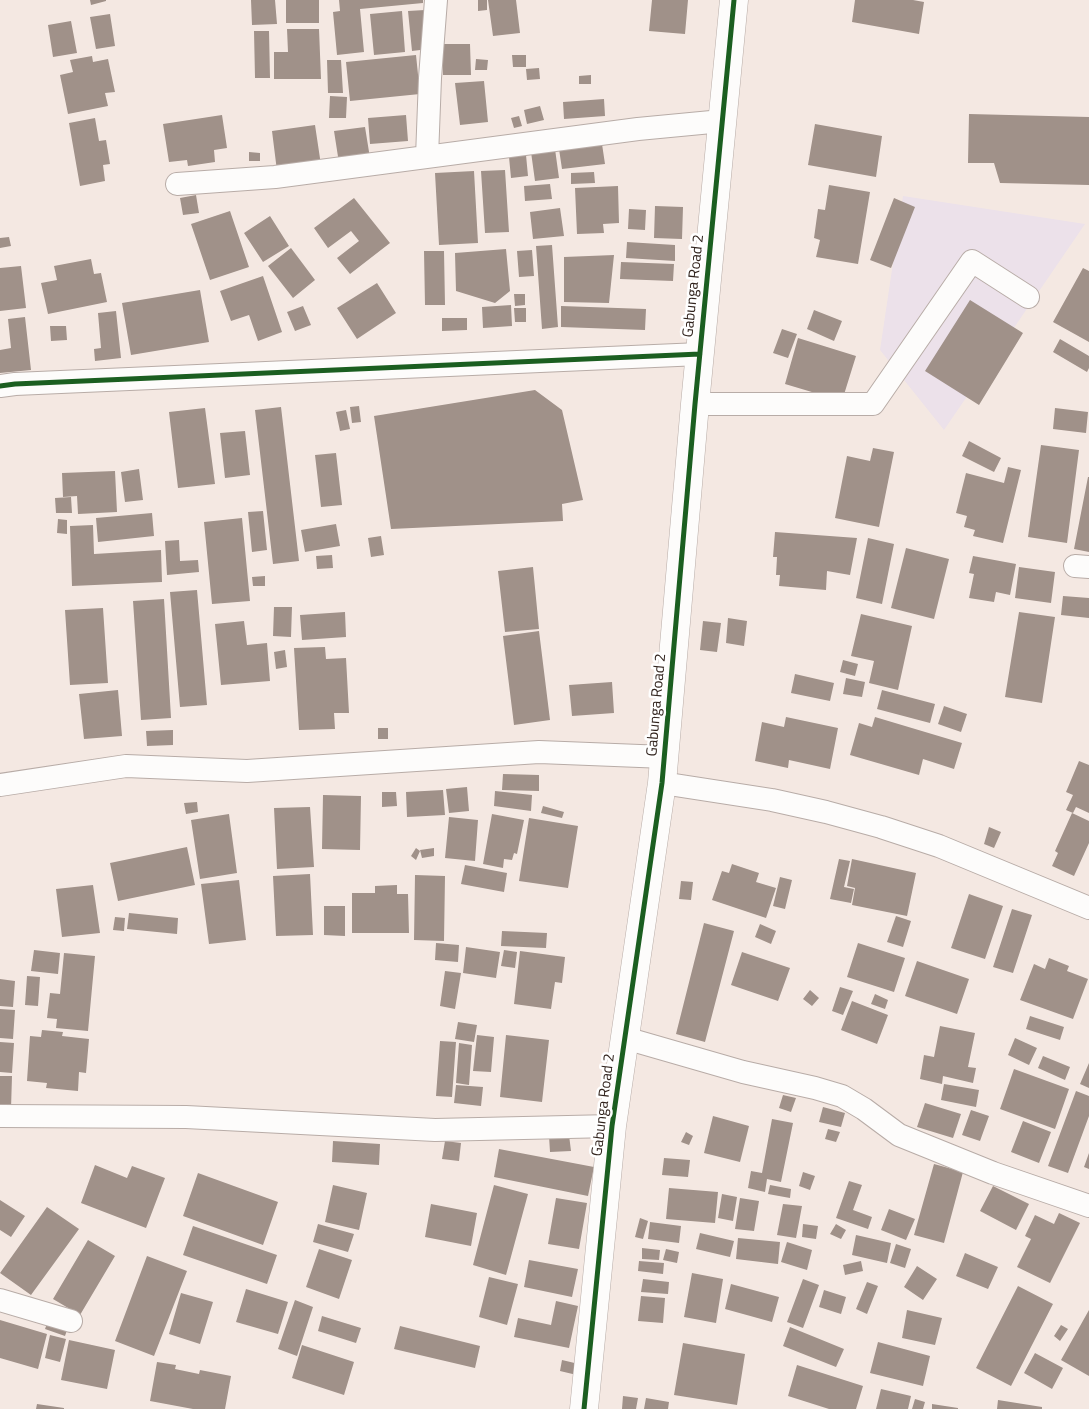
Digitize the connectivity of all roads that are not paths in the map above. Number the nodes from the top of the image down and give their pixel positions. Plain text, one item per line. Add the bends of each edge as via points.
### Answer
1 (436, 0) edge
2 (734, 0) edge
3 (722, 120) junction
4 (427, 156) junction
5 (177, 184) dead end
6 (1028, 297) dead end
7 (700, 354) junction
8 (0, 386) edge
9 (695, 404) junction
10 (663, 770) junction
11 (0, 785) edge
12 (1089, 908) edge
13 (625, 1038) junction
14 (0, 1116) edge
15 (612, 1126) junction
16 (1089, 1206) edge
17 (0, 1300) edge
18 (71, 1321) dead end
19 (584, 1409) edge

1 - 4 street
2 - 3 street, Gabunga Road 2
3 - 4 street
3 - 7 street, Gabunga Road 2
4 - 5 street via 275,176
6 - 9 street via 972,261 873,404
7 - 8 street
7 - 9 street, Gabunga Road 2
9 - 10 street, Gabunga Road 2
10 - 11 street via 539,752 247,771 126,766
10 - 12 street via 881,827 939,846
10 - 13 street, Gabunga Road 2
13 - 15 street, Gabunga Road 2
13 - 16 street via 842,1096 899,1135 993,1173
14 - 15 street via 186,1117 435,1130
15 - 19 street, Gabunga Road 2
17 - 18 street

